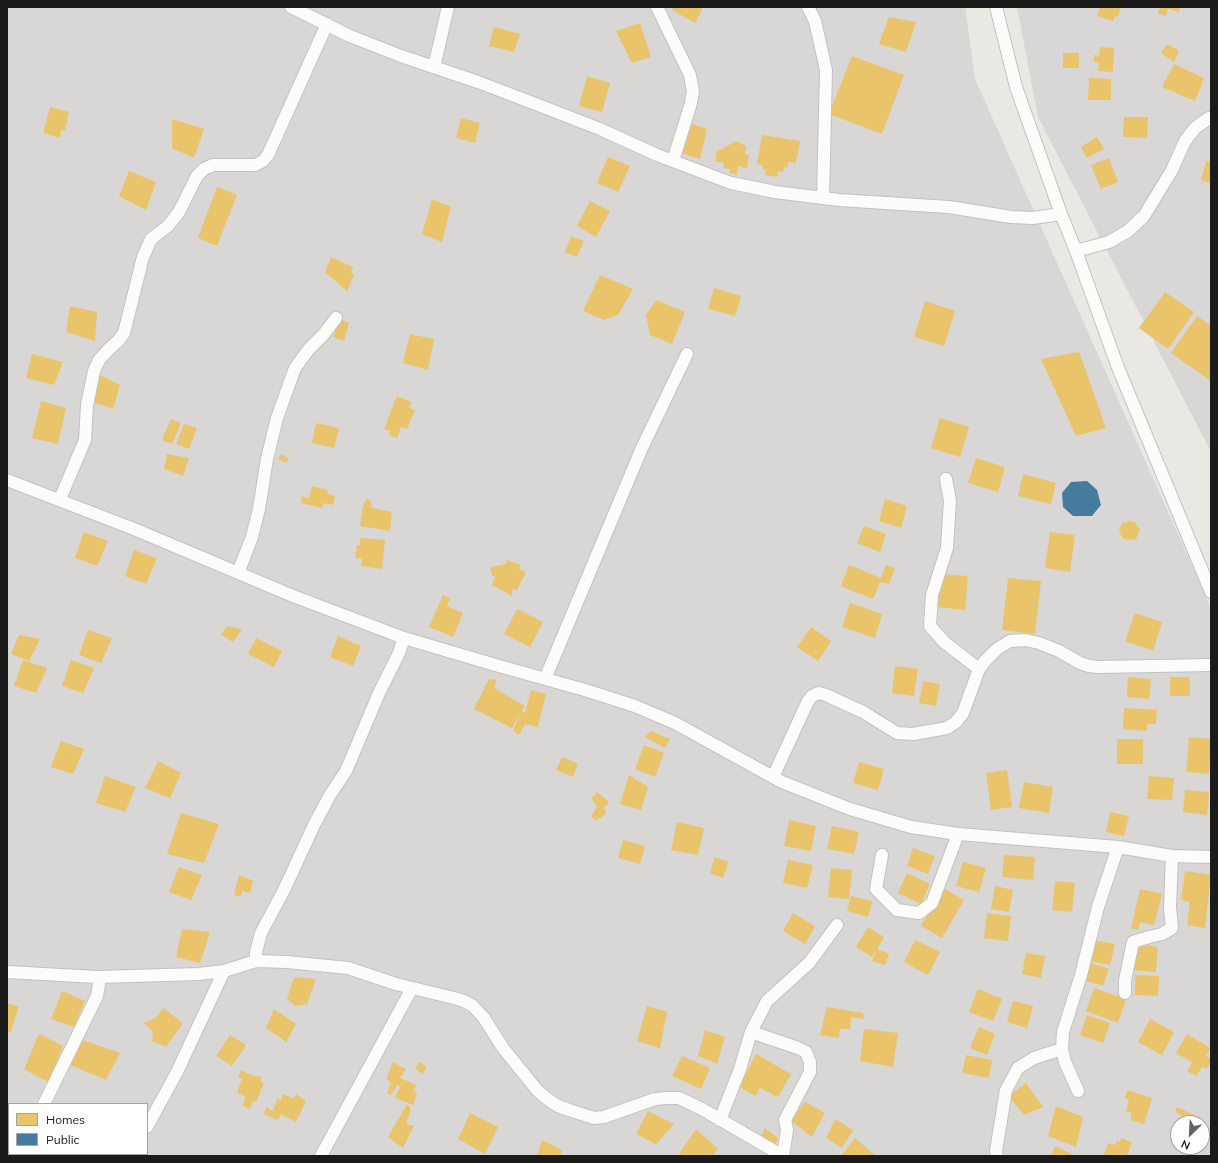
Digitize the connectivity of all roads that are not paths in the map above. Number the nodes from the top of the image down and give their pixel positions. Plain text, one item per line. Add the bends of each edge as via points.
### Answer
1 (291, 7) edge
2 (448, 7) edge
3 (657, 7) edge
4 (808, 7) edge
5 (996, 7) edge
6 (327, 24) junction
7 (434, 67) junction
8 (1211, 118) edge
9 (673, 162) junction
10 (823, 198) junction
11 (1061, 214) junction
12 (1076, 250) junction
13 (336, 318) dead end
14 (687, 354) dead end
15 (946, 479) dead end
16 (7, 480) edge
17 (60, 499) junction
18 (238, 573) junction
19 (1211, 592) edge
20 (404, 638) junction
21 (1211, 665) edge
22 (979, 669) junction
23 (545, 679) junction
24 (773, 778) junction
25 (958, 834) junction
26 (1118, 847) junction
27 (882, 855) dead end
28 (1172, 856) junction
29 (1211, 857) edge
30 (837, 925) dead end
31 (256, 961) junction
32 (224, 971) junction
33 (7, 972) edge
34 (97, 977) junction
35 (412, 988) junction
36 (1125, 993) dead end
37 (751, 1032) junction
38 (1062, 1049) junction
39 (1078, 1091) dead end
40 (44, 1103) edge
41 (720, 1120) junction
42 (148, 1125) edge
43 (321, 1156) edge
44 (783, 1156) edge
45 (997, 1156) edge

1 - 6 street
2 - 7 street
3 - 9 street via 690,75 693,91
4 - 10 street via 815,21 826,70
5 - 11 street via 1016,87
6 - 7 street via 350,36
6 - 17 street via 264,161 256,165 213,166 204,169 197,176 179,212 168,226 151,239 143,257 124,333 99,360 94,371 87,406 85,440
7 - 9 street via 600,129
8 - 12 street via 1195,128 1185,141 1172,170 1144,216 1128,231 1109,242
9 - 10 street via 731,183
10 - 11 street via 949,207 1011,217 1033,218
11 - 12 street
12 - 19 street via 1117,365
13 - 18 street via 309,349 293,373 277,418 252,537
14 - 23 street via 641,450
15 - 22 street via 950,501 947,548 932,595 930,626 944,642
16 - 17 street
17 - 18 street
18 - 20 street
20 - 23 street
20 - 31 street via 346,771 320,813 261,933
21 - 22 street via 1089,666 1046,646 1025,640 1010,641 1003,645
22 - 24 street via 963,713 956,722 947,728 913,734 897,733 863,712 826,695 818,693 812,696
23 - 24 street via 635,706 675,723
24 - 25 street via 850,809 911,827
25 - 26 street
25 - 27 street via 932,904 920,914 897,910 876,889
26 - 28 street
26 - 38 street via 1098,907 1063,1032
28 - 29 street
28 - 36 street via 1172,928 1162,934 1133,942 1125,980
30 - 37 street via 809,963 767,1001
31 - 32 street
31 - 35 street via 343,967
32 - 34 street
32 - 42 street via 177,1072
33 - 34 street
34 - 40 street via 98,996
35 - 41 street via 449,996 472,1006 484,1018 503,1048 537,1090 558,1106 594,1118 655,1100 679,1098
35 - 43 street
37 - 41 street
37 - 44 street via 806,1052 810,1062 810,1072 785,1120 787,1130
38 - 39 street via 1064,1062
38 - 45 street via 1034,1058 1018,1068 1006,1090
41 - 44 street

